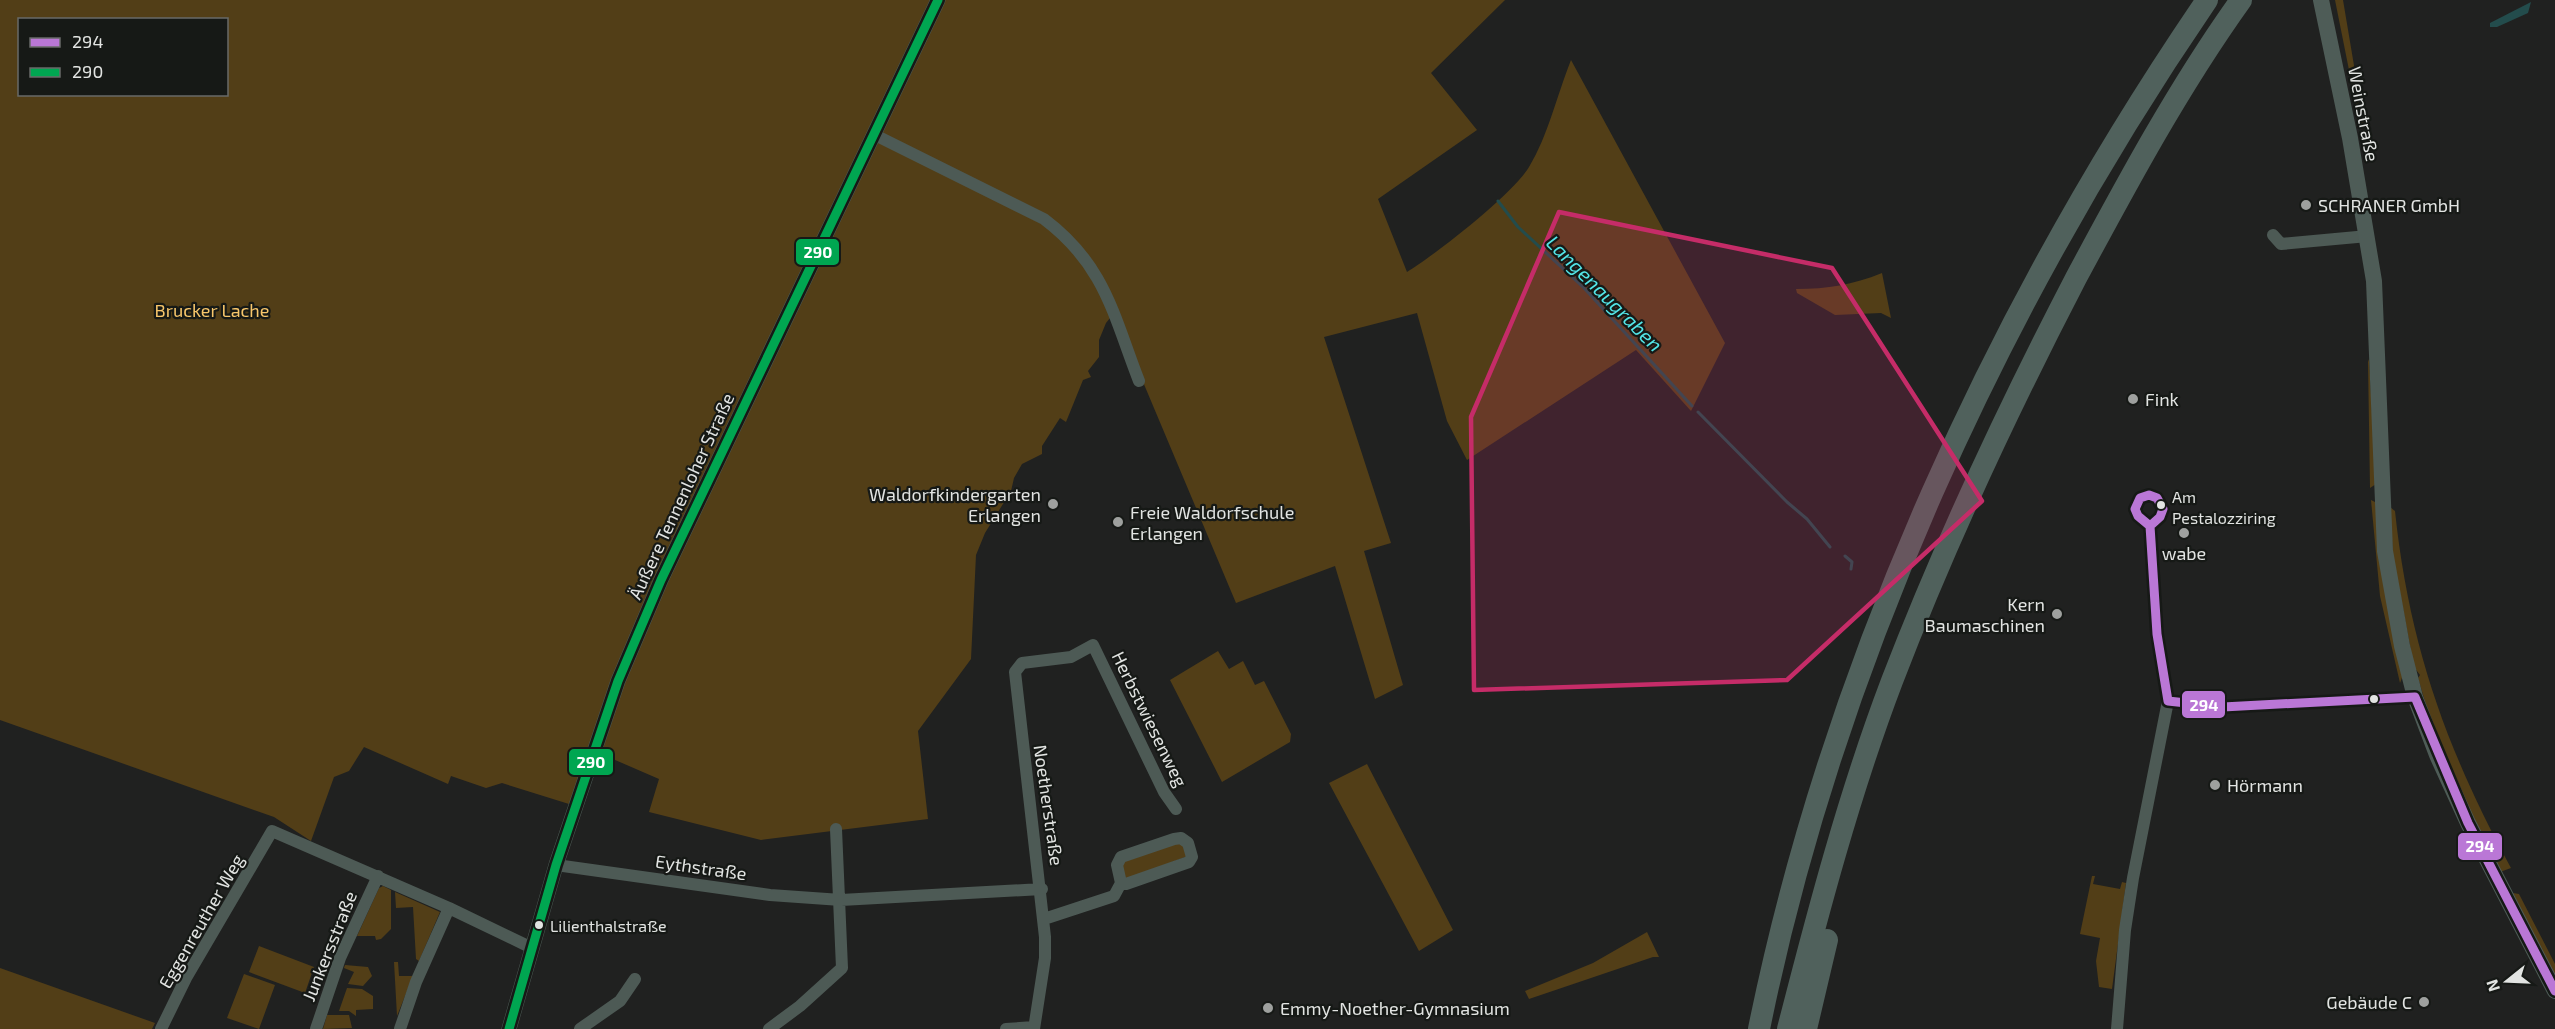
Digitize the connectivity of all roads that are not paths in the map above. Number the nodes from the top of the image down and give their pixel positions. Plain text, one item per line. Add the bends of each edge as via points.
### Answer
1 (938, 0) edge
2 (2208, 0) edge
3 (2241, 0) edge
4 (2321, 0) edge
5 (875, 135) junction
6 (2273, 235) dead end
7 (2368, 236) junction
8 (1139, 381) dead end
9 (2150, 526) dead end
10 (1093, 645) joint
11 (1892, 682) junction
12 (2415, 697) junction
13 (2168, 701) junction
14 (1176, 809) dead end
15 (836, 829) dead end
16 (556, 865) junction
17 (378, 876) junction
18 (1121, 884) junction
19 (1042, 889) junction
20 (841, 900) junction
21 (449, 908) junction
22 (1044, 919) junction
23 (532, 948) junction
24 (1774, 954) junction
25 (634, 979) dead end
26 (2555, 991) edge
27 (1034, 1028) edge
28 (161, 1029) edge
29 (316, 1029) edge
30 (400, 1029) edge
31 (509, 1029) edge
32 (580, 1029) edge
33 (769, 1029) edge
34 (1006, 1029) edge
35 (1747, 1029) edge
36 (1759, 1029) edge
37 (1788, 1029) edge
38 (1806, 1029) edge
39 (2117, 1029) edge

1 - 5 street, Äußere Tennenloher Straße
2 - 24 highway via 2082,197 1924,507 1820,789
3 - 11 highway via 2125,186 2049,331 1968,498
4 - 7 main road, Weinstraße
5 - 8 street via 1044,219 1061,232 1100,279
5 - 16 street, Äußere Tennenloher Straße via 656,591 618,681
6 - 7 street via 2281,244
7 - 12 main road, Weinstraße via 2379,342 2385,551 2392,600
9 - 13 street via 2157,634
10 - 14 street, Herbstwiesenweg via 1164,792
10 - 19 street, Noetherstraße via 1071,657 1022,663 1015,672
11 - 37 highway via 1835,855
11 - 38 highway via 1879,750 1849,846
12 - 13 street via 2223,707
12 - 26 main road, Weinstraße via 2468,823
13 - 39 street via 2133,878
15 - 20 street
16 - 20 street, Eythstraße via 770,895
16 - 23 street, Äußere Tennenloher Straße
17 - 21 street
17 - 28 street, Eggenreuther Weg via 272,831
17 - 29 street, Junkersstraße via 340,958
18 - 18 street via 1189,862 1192,857 1188,843 1174,839 1120,857 1117,865
18 - 22 street via 1114,896
19 - 20 street, Eythstraße
19 - 22 street, Noetherstraße
20 - 33 street via 842,968
21 - 23 street
21 - 30 street
22 - 27 street, Noetherstraße via 1045,958
23 - 31 street, Äußere Tennenloher Straße
24 - 35 highway via 1756,992
24 - 36 highway
25 - 32 street via 620,1001
27 - 34 street

